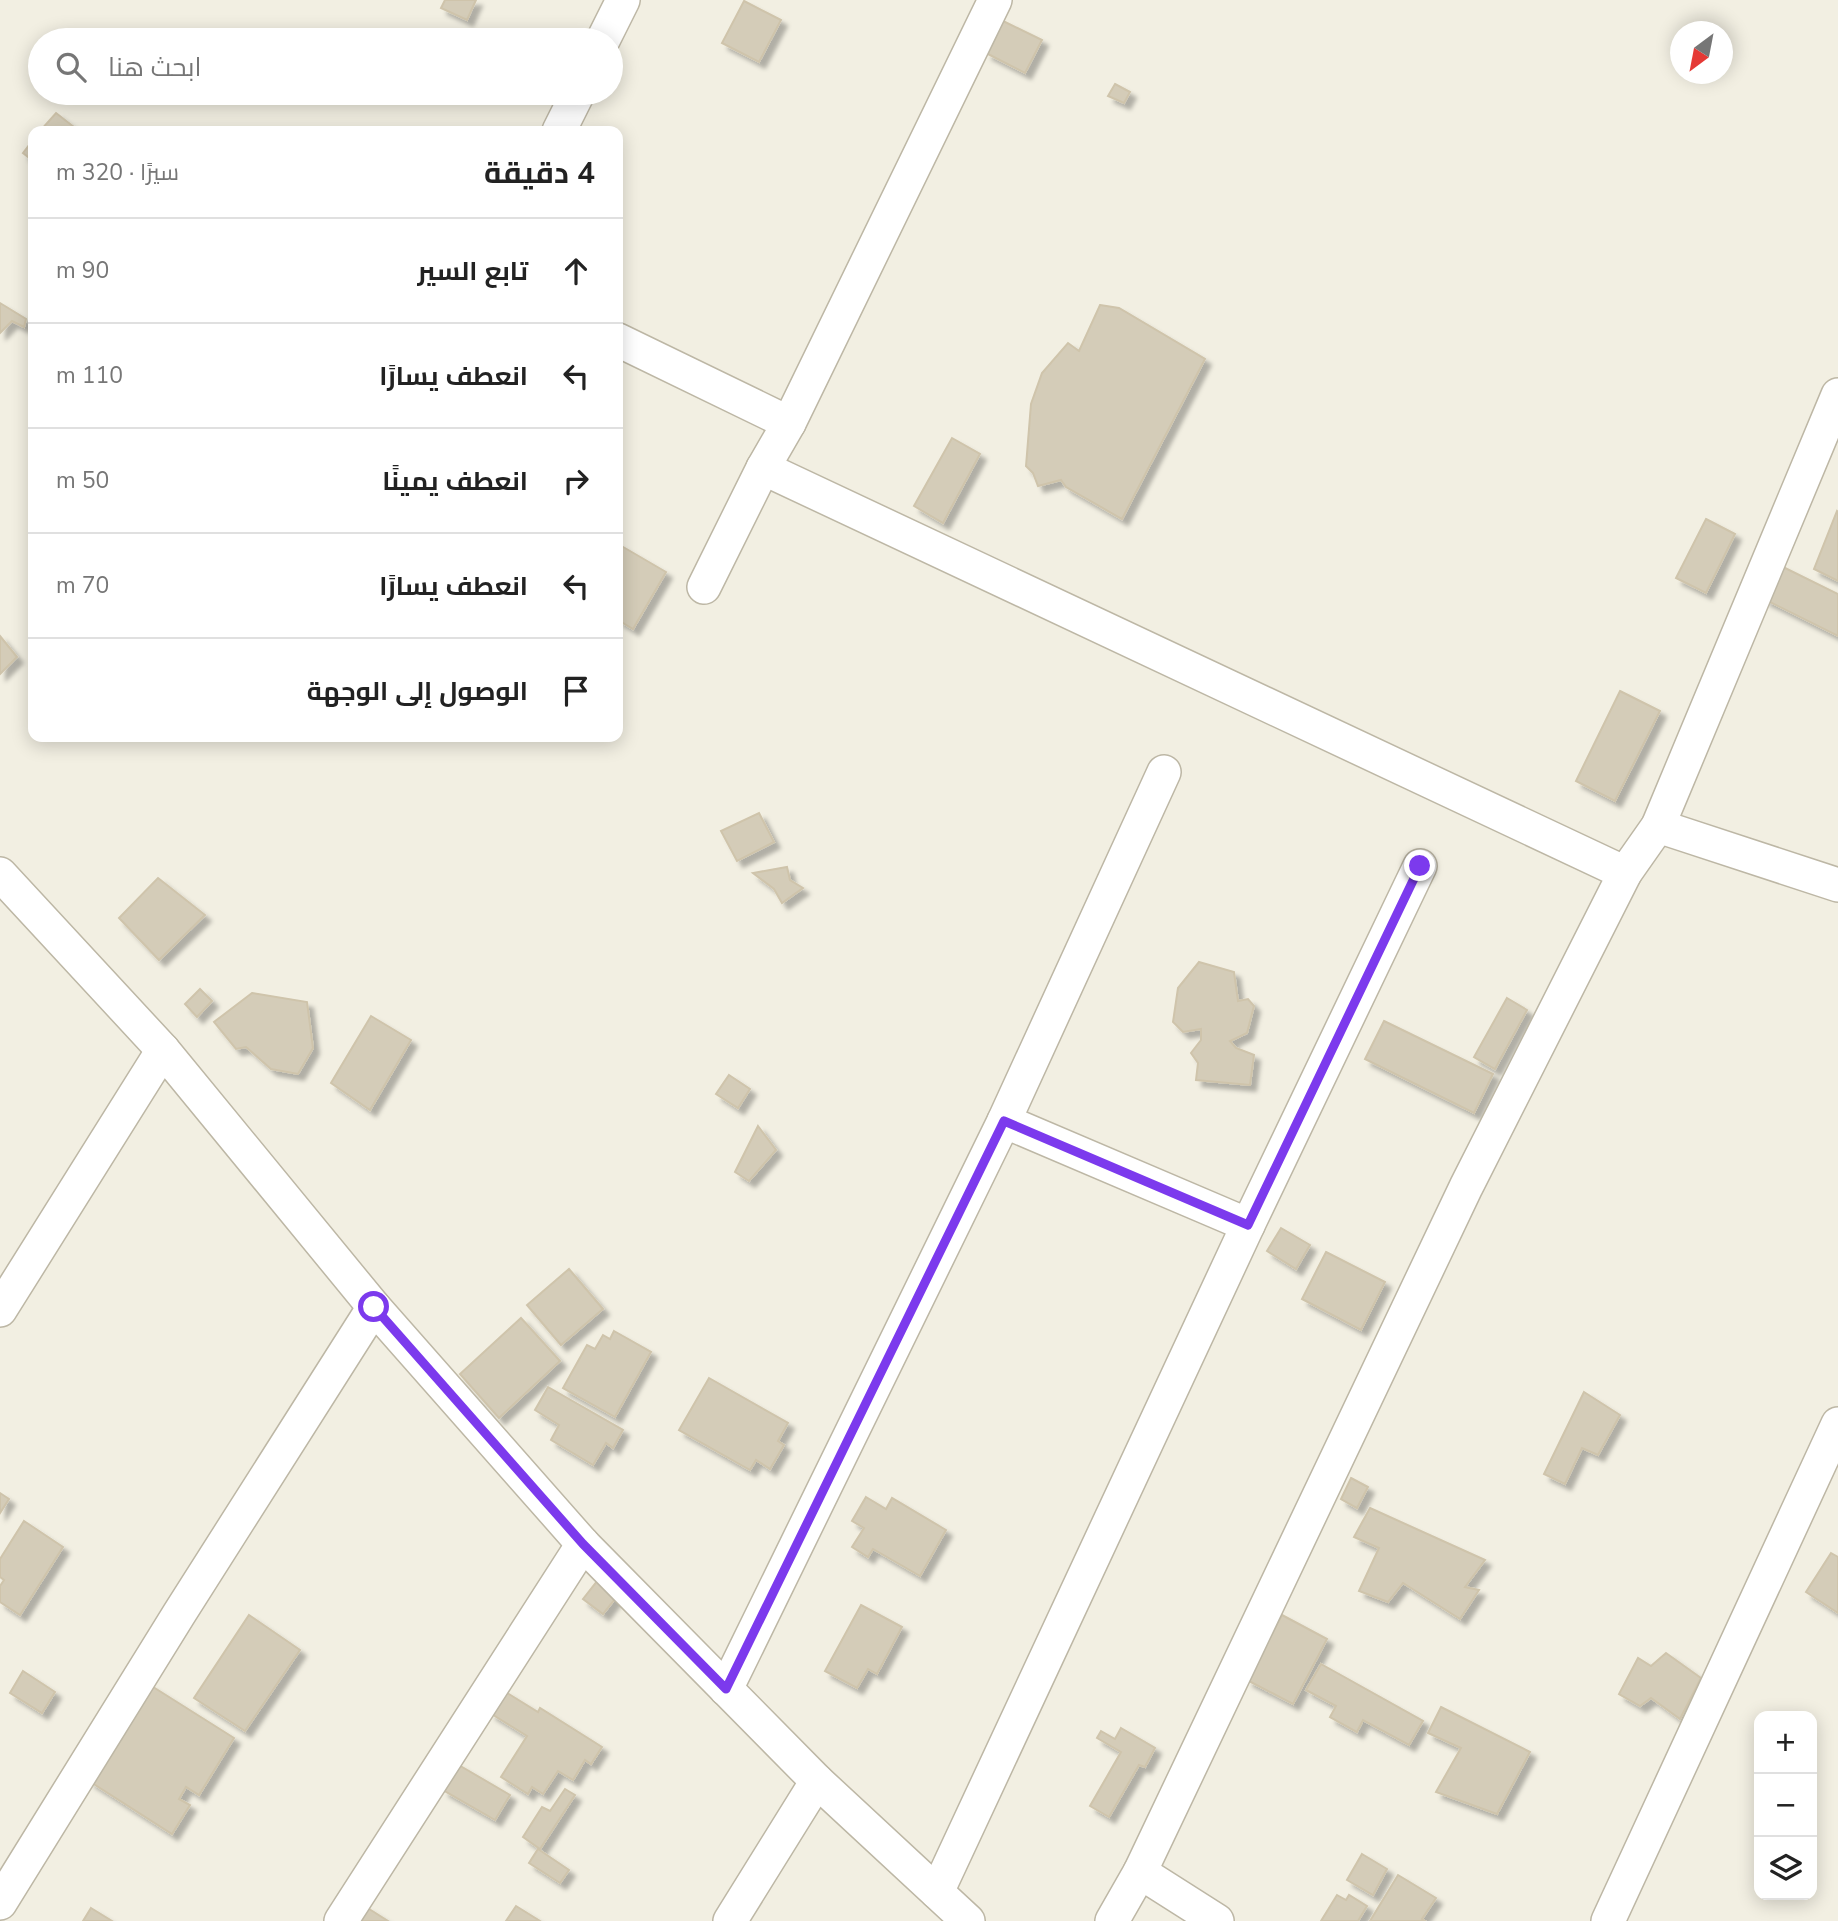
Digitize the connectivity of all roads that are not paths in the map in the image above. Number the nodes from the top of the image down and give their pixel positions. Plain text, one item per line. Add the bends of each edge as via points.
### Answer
1 (623, 0) edge
2 (995, 0) edge
3 (609, 28) edge
4 (572, 105) edge
5 (562, 126) edge
6 (623, 342) edge
7 (1838, 395) edge
8 (789, 423) junction
9 (763, 468) junction
10 (704, 587) dead end
11 (1164, 772) dead end
12 (1658, 826) junction
13 (1420, 866) dead end
14 (1625, 873) junction
15 (0, 874) edge
16 (1838, 885) edge
17 (163, 1050) junction
18 (1004, 1121) junction
19 (1248, 1225) junction
20 (374, 1307) junction
21 (0, 1310) edge
22 (1838, 1424) edge
23 (583, 1544) junction
24 (726, 1689) junction
25 (817, 1781) junction
26 (1140, 1872) junction
27 (937, 1892) junction
28 (0, 1903) edge
29 (341, 1921) edge
30 (730, 1921) edge
31 (968, 1921) edge
32 (1112, 1921) edge
33 (1217, 1921) edge
34 (1608, 1921) edge

1 - 3 street
2 - 8 street
4 - 5 street
6 - 8 street
7 - 12 street
8 - 9 street
9 - 10 street
9 - 14 street
11 - 18 street
12 - 14 street
12 - 16 street
13 - 19 street
14 - 26 street via 1466,1188
15 - 17 street
17 - 20 street
17 - 21 street
18 - 19 street
18 - 24 street
19 - 27 street
20 - 23 street
20 - 28 street
22 - 34 street
23 - 24 street
23 - 29 street
24 - 25 street
25 - 27 street
25 - 30 street
26 - 32 street
26 - 33 street
27 - 31 street

